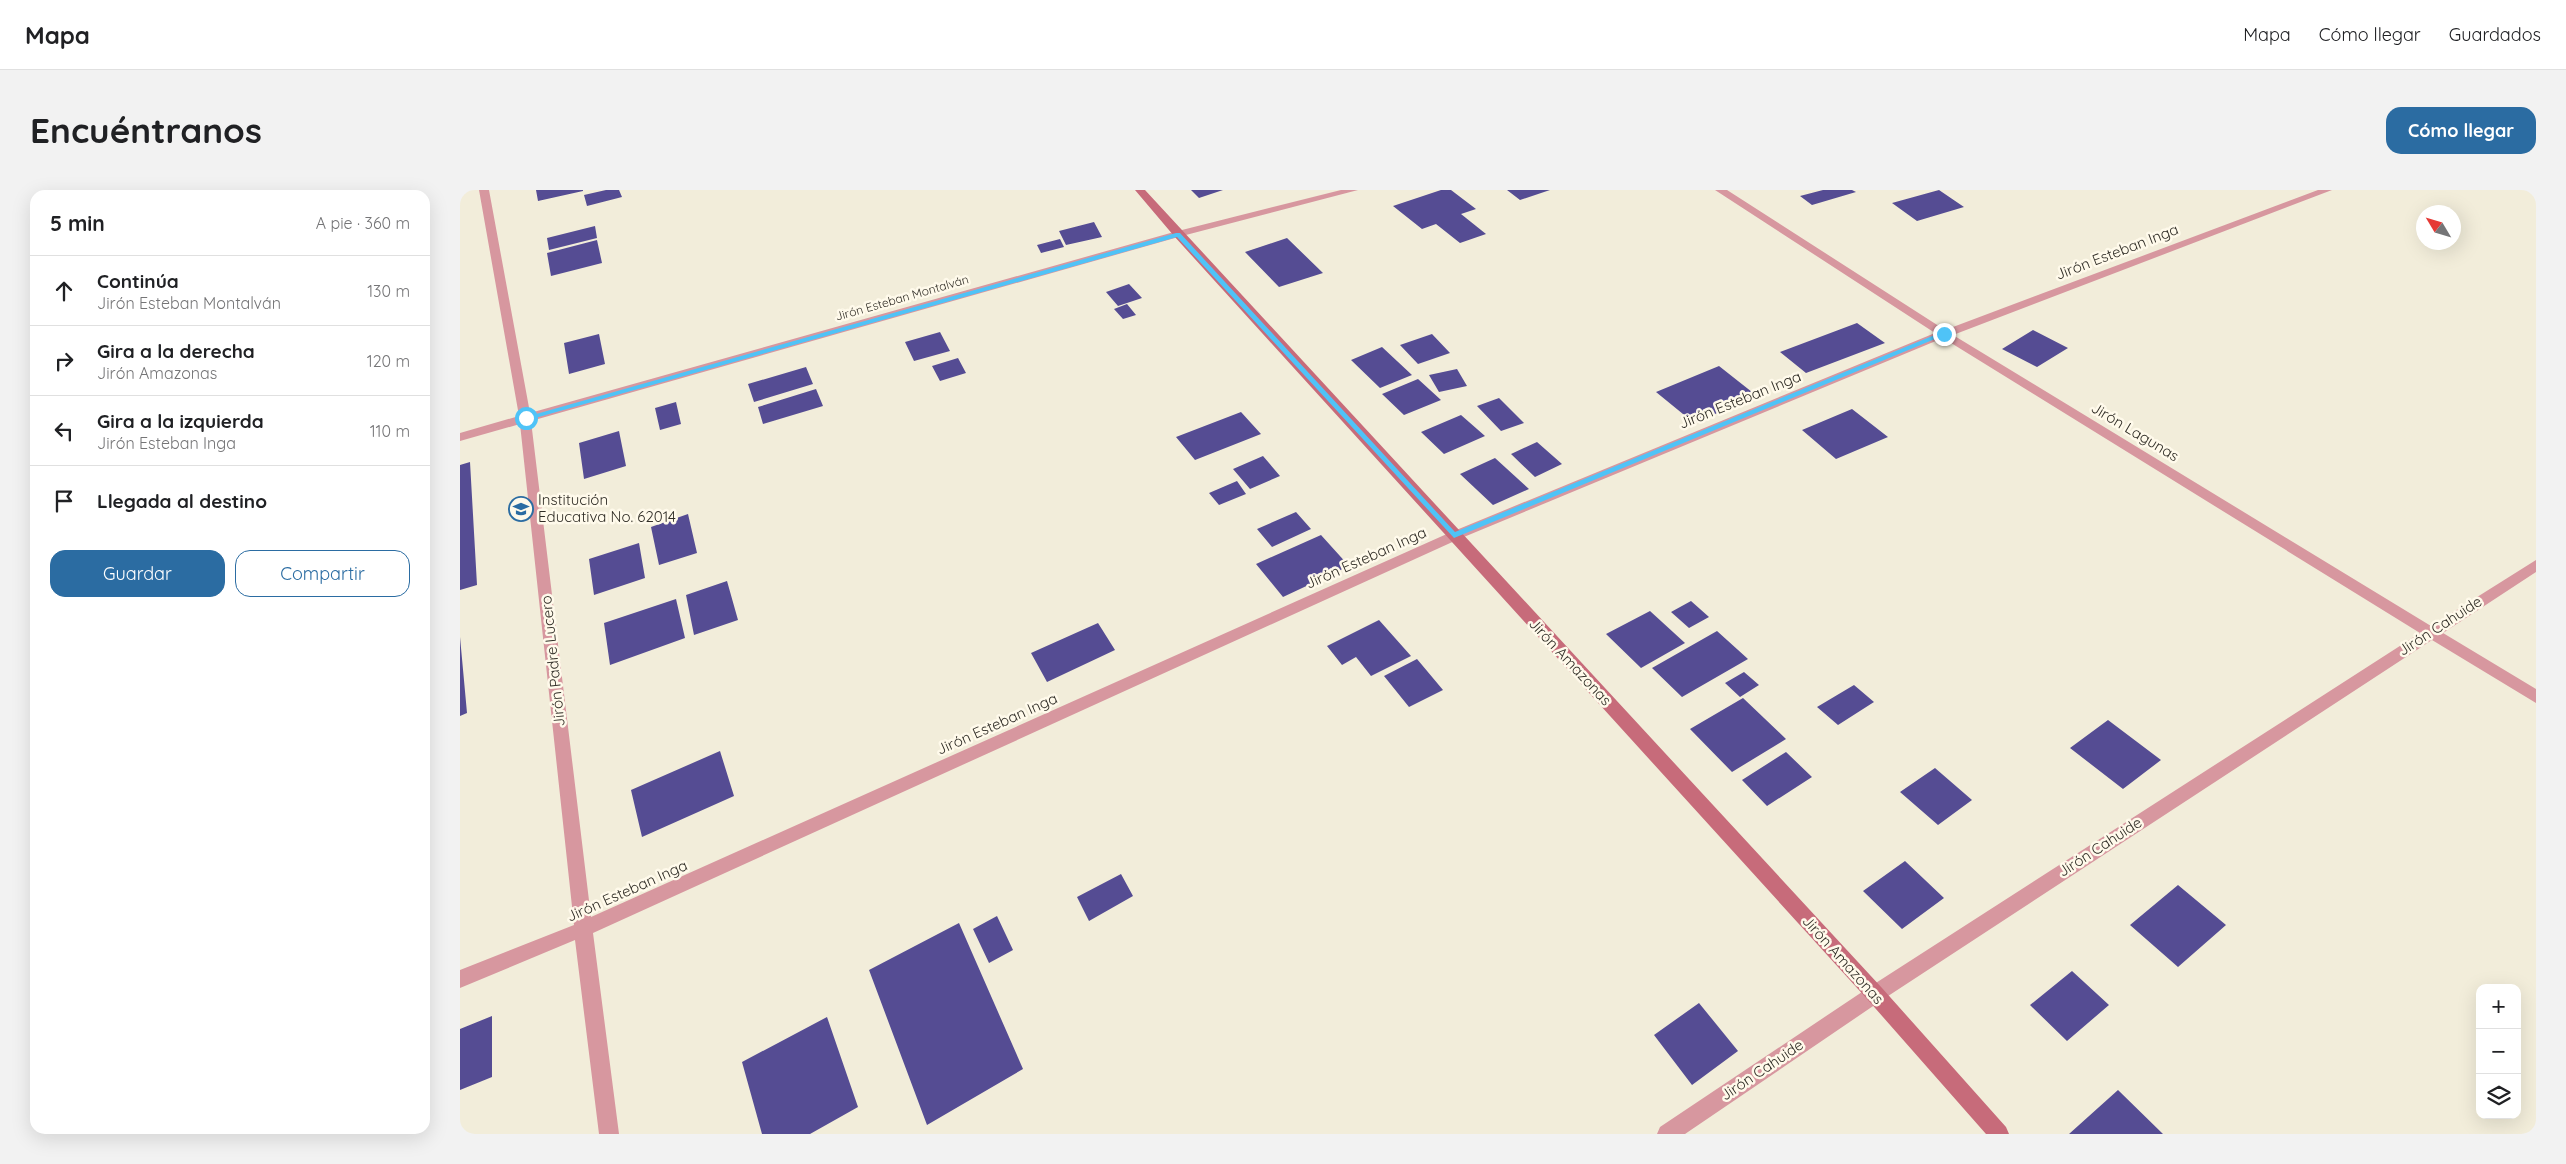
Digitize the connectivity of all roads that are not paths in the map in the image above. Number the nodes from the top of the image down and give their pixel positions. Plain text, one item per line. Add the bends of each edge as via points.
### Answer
1 (484, 190) edge
2 (1140, 190) edge
3 (1353, 190) edge
4 (1720, 190) edge
5 (2327, 190) edge
6 (1178, 234) junction
7 (1944, 334) junction
8 (526, 418) junction
9 (460, 437) edge
10 (1454, 536) junction
11 (2536, 565) edge
12 (2431, 632) junction
13 (2536, 696) edge
14 (583, 928) junction
15 (460, 979) edge
16 (1874, 994) junction
17 (609, 1134) edge
18 (1668, 1134) edge
19 (1999, 1134) edge

1 - 8 street, Jirón Padre Lucero
2 - 6 street, Jirón Amazonas
3 - 6 street, Jirón Esteban Montalván
4 - 7 street, Jirón Lagunas
5 - 7 street, Jirón Esteban Inga
6 - 8 street, Jirón Esteban Montalván
6 - 10 street, Jirón Amazonas
7 - 10 street, Jirón Esteban Inga
7 - 12 street, Jirón Lagunas
8 - 9 street, Jirón Esteban Montalván
8 - 14 street, Jirón Padre Lucero
10 - 14 street, Jirón Esteban Inga
10 - 16 street, Jirón Amazonas
11 - 12 street, Jirón Cahuide
12 - 13 street, Jirón Lagunas
12 - 16 street, Jirón Cahuide
14 - 15 street, Jirón Esteban Inga
14 - 17 street, Jirón Padre Lucero
16 - 18 street, Jirón Cahuide
16 - 19 street, Jirón Amazonas

